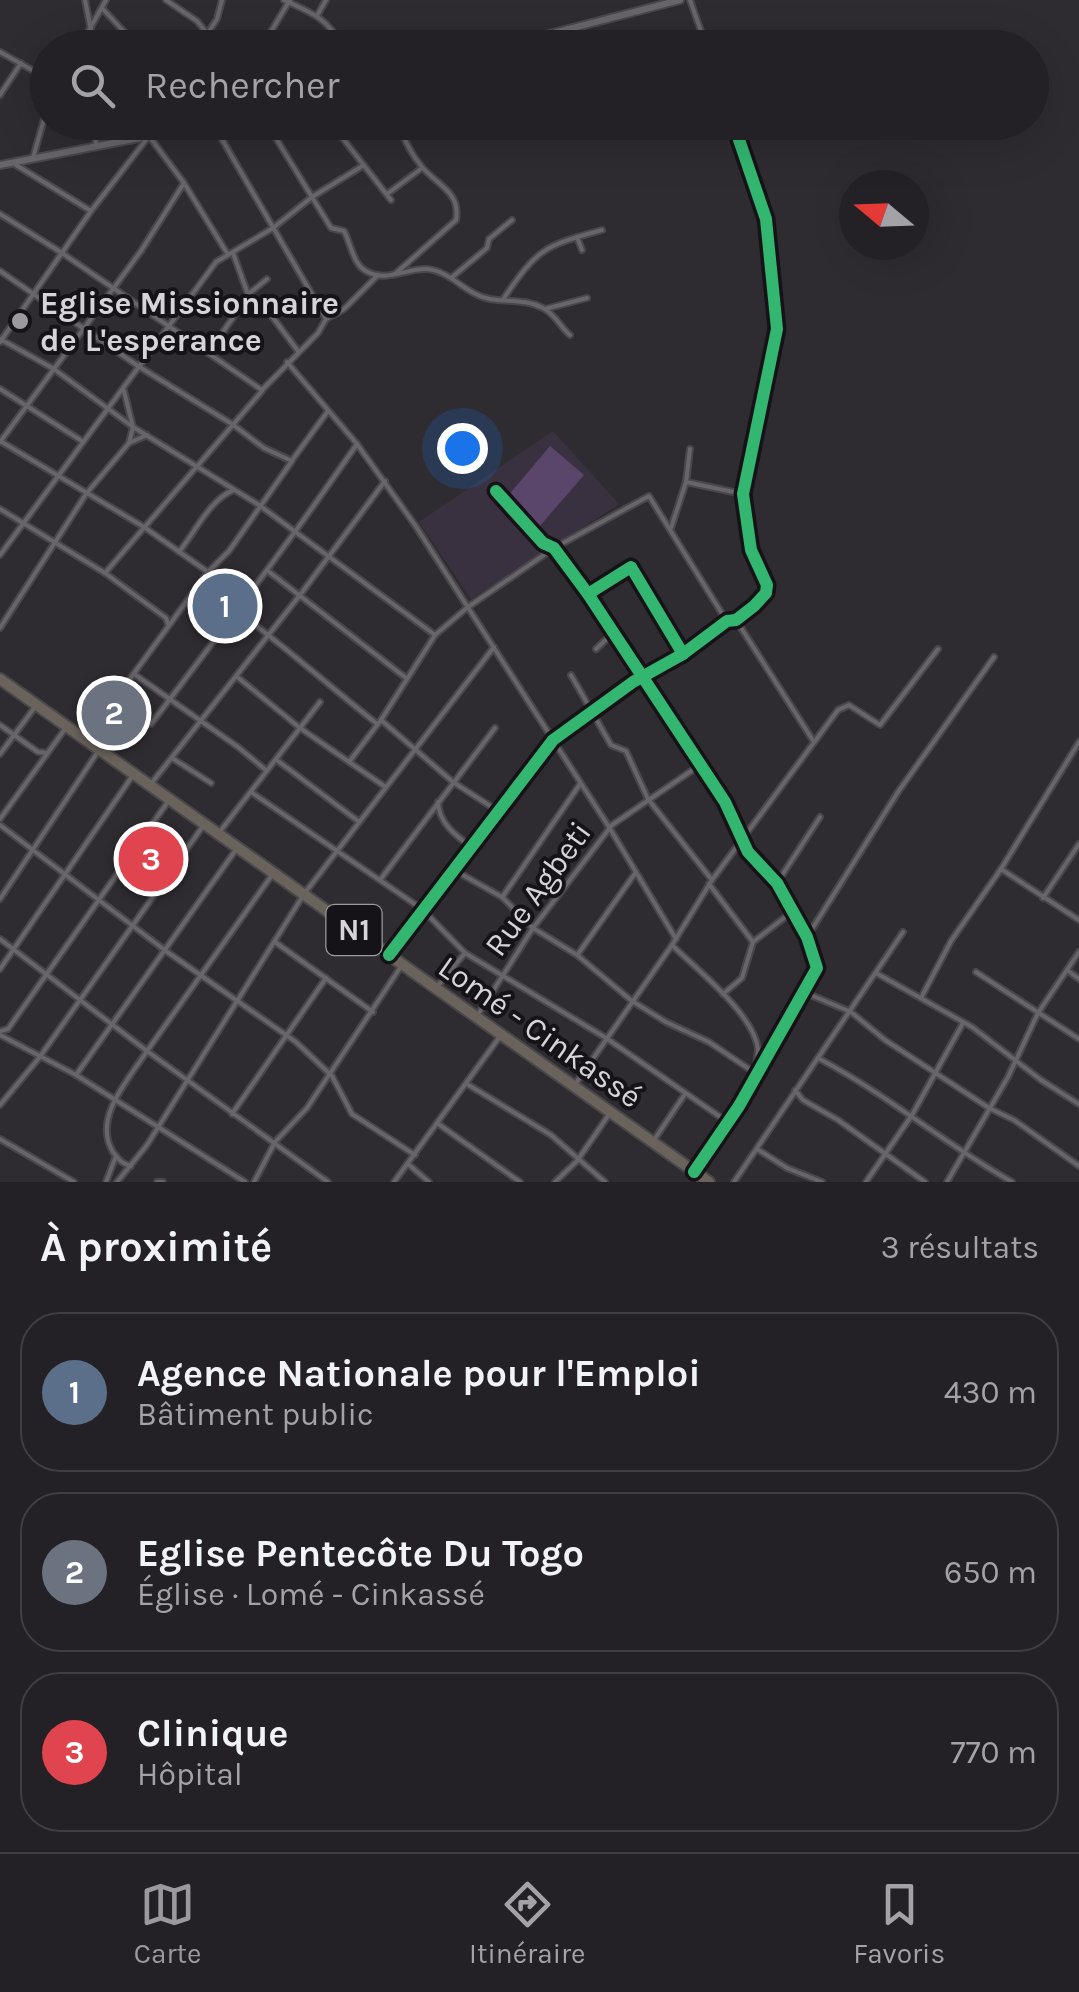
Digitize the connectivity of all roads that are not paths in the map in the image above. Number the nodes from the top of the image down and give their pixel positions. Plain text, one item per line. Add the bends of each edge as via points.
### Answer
1 (85, 0) edge
2 (106, 0) edge
3 (222, 0) edge
4 (326, 0) edge
5 (680, 0) edge
6 (690, 0) edge
7 (171, 1) edge
8 (288, 1) edge
9 (102, 8) junction
10 (318, 14) junction
11 (91, 30) joint
12 (122, 30) edge
13 (204, 30) edge
14 (208, 30) edge
15 (271, 30) edge
16 (334, 30) edge
17 (565, 30) edge
18 (701, 30) edge
19 (0, 52) edge
20 (21, 63) junction
21 (30, 68) edge
22 (0, 95) edge
23 (38, 140) edge
24 (96, 140) edge
25 (122, 140) edge
26 (146, 140) edge
27 (152, 140) edge
28 (222, 140) edge
29 (277, 140) edge
30 (345, 140) edge
31 (404, 140) edge
32 (739, 140) edge
33 (96, 144) junction
34 (33, 158) junction
35 (12, 162) junction
36 (364, 164) junction
37 (0, 165) edge
38 (422, 168) junction
39 (184, 183) junction
40 (387, 194) junction
41 (312, 197) junction
42 (392, 200) dead end
43 (91, 211) junction
44 (0, 214) edge
45 (512, 220) dead end
46 (273, 228) junction
47 (602, 230) dead end
48 (577, 237) junction
49 (582, 250) dead end
50 (62, 253) junction
51 (230, 253) junction
52 (0, 271) edge
53 (395, 274) junction
54 (378, 276) junction
55 (451, 278) junction
56 (268, 279) dead end
57 (112, 288) junction
58 (34, 292) junction
59 (249, 298) junction
60 (504, 298) junction
61 (587, 298) dead end
62 (544, 310) junction
63 (326, 318) junction
64 (166, 326) junction
65 (84, 328) junction
66 (570, 335) dead end
67 (0, 340) edge
68 (298, 351) junction
69 (208, 353) junction
70 (287, 362) junction
71 (138, 366) junction
72 (54, 369) junction
73 (0, 389) edge
74 (123, 389) junction
75 (262, 390) junction
76 (26, 406) junction
77 (110, 410) junction
78 (328, 411) junction
79 (232, 424) junction
80 (134, 427) junction
81 (147, 436) junction
82 (82, 441) junction
83 (0, 442) edge
84 (130, 443) junction
85 (357, 444) junction
86 (690, 449) dead end
87 (292, 461) junction
88 (194, 466) junction
89 (57, 477) junction
90 (385, 481) junction
91 (686, 482) junction
92 (234, 490) junction
93 (496, 491) dead end
94 (86, 494) junction
95 (743, 494) junction
96 (259, 505) junction
97 (0, 509) edge
98 (24, 526) junction
99 (144, 527) junction
100 (671, 528) junction
101 (294, 530) junction
102 (56, 544) junction
103 (554, 548) junction
104 (179, 552) junction
105 (328, 554) junction
106 (0, 556) edge
107 (268, 571) junction
108 (208, 572) junction
109 (105, 573) junction
110 (199, 585) junction
111 (588, 594) junction
112 (300, 596) junction
113 (468, 607) junction
114 (239, 611) junction
115 (736, 620) junction
116 (727, 621) junction
117 (0, 628) edge
118 (167, 628) junction
119 (613, 632) junction
120 (266, 636) junction
121 (436, 636) junction
122 (494, 647) junction
123 (596, 649) dead end
124 (938, 649) dead end
125 (683, 654) junction
126 (994, 656) dead end
127 (134, 674) junction
128 (572, 675) dead end
129 (236, 676) junction
130 (0, 678) edge
131 (406, 678) junction
132 (641, 679) junction
133 (169, 700) junction
134 (320, 702) dead end
135 (38, 704) junction
136 (106, 711) junction
137 (590, 712) junction
138 (379, 722) junction
139 (200, 723) junction
140 (0, 725) edge
141 (68, 725) junction
142 (300, 728) junction
143 (496, 728) dead end
144 (14, 735) junction
145 (86, 739) junction
146 (553, 740) junction
147 (1079, 742) edge
148 (815, 743) junction
149 (99, 749) junction
150 (414, 749) junction
151 (48, 753) junction
152 (0, 754) edge
153 (172, 758) junction
154 (276, 760) junction
155 (349, 762) junction
156 (700, 765) junction
157 (267, 772) junction
158 (134, 774) junction
159 (211, 782) dead end
160 (453, 782) junction
161 (580, 784) junction
162 (150, 785) junction
163 (384, 786) junction
164 (251, 792) junction
165 (170, 799) junction
166 (648, 799) junction
167 (438, 802) junction
168 (498, 812) junction
169 (820, 818) dead end
170 (358, 821) junction
171 (0, 822) edge
172 (204, 824) junction
173 (610, 828) junction
174 (218, 834) junction
175 (742, 841) junction
176 (1079, 844) edge
177 (237, 847) junction
178 (470, 847) junction
179 (34, 850) junction
180 (337, 852) junction
181 (1002, 869) junction
182 (453, 870) junction
183 (636, 872) junction
184 (273, 873) junction
185 (64, 874) junction
186 (380, 880) junction
187 (710, 882) junction
188 (777, 883) junction
189 (304, 894) junction
190 (502, 898) junction
191 (1042, 898) junction
192 (0, 899) edge
193 (99, 900) junction
194 (422, 908) junction
195 (793, 910) junction
196 (1079, 920) edge
197 (131, 924) junction
198 (532, 928) junction
199 (903, 932) dead end
200 (808, 937) junction
201 (0, 939) edge
202 (676, 939) junction
203 (274, 942) junction
204 (753, 942) junction
205 (672, 945) junction
206 (13, 949) junction
207 (166, 950) junction
208 (1079, 952) edge
209 (465, 953) junction
210 (389, 955) junction
211 (577, 955) junction
212 (402, 964) junction
213 (0, 969) edge
214 (1066, 970) junction
215 (976, 972) dead end
216 (200, 973) junction
217 (876, 973) junction
218 (46, 974) junction
219 (504, 974) junction
220 (326, 978) junction
221 (1079, 979) edge
222 (435, 988) junction
223 (804, 992) junction
224 (723, 994) junction
225 (921, 998) junction
226 (81, 999) junction
227 (632, 1001) junction
228 (238, 1002) junction
229 (373, 1012) junction
230 (851, 1012) junction
231 (1038, 1013) junction
232 (476, 1017) junction
233 (963, 1022) junction
234 (114, 1023) junction
235 (8, 1029) junction
236 (0, 1033) edge
237 (286, 1035) junction
238 (501, 1035) junction
239 (606, 1038) junction
240 (1079, 1039) edge
241 (9, 1040) junction
242 (147, 1051) junction
243 (39, 1058) junction
244 (818, 1058) junction
245 (1016, 1058) junction
246 (328, 1073) junction
247 (937, 1073) junction
248 (756, 1074) junction
249 (76, 1075) junction
250 (186, 1081) junction
251 (466, 1084) junction
252 (574, 1086) junction
253 (796, 1090) junction
254 (684, 1094) junction
255 (116, 1100) junction
256 (1079, 1104) edge
257 (0, 1105) edge
258 (989, 1108) junction
259 (610, 1113) junction
260 (232, 1114) junction
261 (912, 1115) junction
262 (438, 1123) junction
263 (729, 1123) junction
264 (158, 1126) junction
265 (0, 1139) edge
266 (275, 1142) junction
267 (652, 1143) junction
268 (757, 1148) junction
269 (414, 1154) junction
270 (884, 1154) junction
271 (962, 1154) junction
272 (116, 1156) junction
273 (577, 1161) junction
274 (408, 1164) junction
275 (131, 1166) junction
276 (1079, 1166) edge
277 (694, 1172) junction
278 (74, 1182) edge
279 (106, 1182) edge
280 (117, 1182) edge
281 (245, 1182) edge
282 (254, 1182) edge
283 (328, 1182) edge
284 (394, 1182) edge
285 (429, 1182) edge
286 (520, 1182) edge
287 (555, 1182) edge
288 (606, 1182) edge
289 (708, 1182) edge
290 (734, 1182) edge
291 (822, 1182) edge
292 (866, 1182) edge
293 (925, 1182) edge
294 (947, 1182) edge
295 (1012, 1182) edge

1 - 11 street
2 - 9 street
3 - 14 street
4 - 10 street
5 - 17 street
6 - 18 street
7 - 13 street
8 - 10 street
8 - 15 street
9 - 11 street
9 - 12 street
10 - 16 street
19 - 20 street
20 - 21 street
20 - 22 street
23 - 34 street
24 - 33 street
25 - 33 street
26 - 43 street
27 - 39 street
28 - 46 street
29 - 41 street
30 - 36 street
31 - 38 street
32 - 95 street via 766,219 778,320
33 - 34 street
34 - 35 street
35 - 37 street
35 - 43 street
36 - 40 street
36 - 41 street
38 - 40 street
38 - 53 street via 457,202 456,220
39 - 51 street
39 - 57 street
40 - 42 street
41 - 46 street
41 - 54 street via 331,228 344,231 356,264
43 - 50 street
44 - 50 street
45 - 55 street
46 - 51 street
46 - 63 street
47 - 48 street
48 - 49 street
48 - 60 street via 529,261
50 - 57 street
50 - 58 street
51 - 59 street
51 - 64 street
52 - 58 street
53 - 54 street
53 - 55 street via 427,269
54 - 63 street
55 - 60 street via 490,299
56 - 59 street
57 - 64 street
57 - 65 street
58 - 65 street
58 - 67 street
59 - 68 street via 268,311
59 - 69 street
60 - 62 street
61 - 62 street
62 - 66 street
63 - 68 street
64 - 69 street
64 - 71 street
65 - 71 street
65 - 72 street
67 - 72 street
68 - 70 street
69 - 75 street
70 - 75 street
70 - 78 street
71 - 74 street
71 - 79 street
72 - 76 street
72 - 77 street
73 - 76 street
74 - 77 street
74 - 80 street
75 - 79 street
76 - 82 street
76 - 83 street
77 - 80 street
77 - 82 street
78 - 85 street
78 - 87 street
79 - 87 street
79 - 88 street
80 - 81 street
80 - 84 street
81 - 84 street
81 - 88 street
82 - 89 street
83 - 89 street
84 - 94 street
85 - 90 street
85 - 101 street
86 - 91 street
87 - 96 street
88 - 92 street
88 - 99 street
89 - 94 street
89 - 98 street
90 - 105 street
90 - 113 street
91 - 95 street
91 - 100 street
92 - 96 street
92 - 104 street via 212,507
93 - 103 street
94 - 99 street
94 - 102 street
95 - 115 street via 751,550 767,585
96 - 101 street
96 - 108 street
97 - 98 street
98 - 102 street
98 - 106 street
99 - 104 street
99 - 109 street
100 - 103 street via 649,496
100 - 116 street
101 - 105 street
101 - 107 street
102 - 109 street
102 - 117 street
103 - 111 street
103 - 113 street
104 - 108 street
105 - 112 street
105 - 121 street
107 - 112 street
107 - 114 street
108 - 110 street
109 - 118 street via 166,618
110 - 114 street
110 - 118 street
111 - 119 street
111 - 125 street via 631,567
112 - 120 street
112 - 131 street
113 - 121 street
113 - 122 street
114 - 120 street
114 - 133 street
115 - 116 street
115 - 148 street
116 - 125 street
118 - 127 street
119 - 123 street
119 - 132 street
120 - 129 street
120 - 138 street
121 - 131 street
122 - 146 street
122 - 150 street
124 - 148 street via 880,725 846,705
125 - 132 street
126 - 200 street
127 - 133 street
127 - 136 street
128 - 137 street
129 - 139 street
129 - 142 street
130 - 135 highway, Lomé - Cinkassé / N1
131 - 138 street
132 - 137 street
132 - 156 street
133 - 136 street via 151,724
133 - 139 street
134 - 142 street
135 - 141 highway, Lomé - Cinkassé / N1
135 - 144 street
136 - 145 street
137 - 146 street
137 - 166 street via 611,745 626,751
138 - 150 street
138 - 155 street
139 - 153 street
139 - 157 street
140 - 144 street
141 - 145 highway, Lomé - Cinkassé / N1
141 - 151 street
142 - 154 street
142 - 155 street
143 - 160 street
144 - 151 street
144 - 152 street
145 - 149 highway, Lomé - Cinkassé / N1
146 - 161 street
146 - 168 street
147 - 181 street
148 - 175 street
149 - 158 highway, Lomé - Cinkassé / N1
149 - 179 street
150 - 160 street
150 - 163 street
151 - 171 street
153 - 159 street
153 - 162 street
154 - 157 street
154 - 170 street
155 - 163 street
156 - 166 street, Rue Agbeti
156 - 175 street
157 - 164 street
158 - 162 highway, Lomé - Cinkassé / N1
158 - 185 street
160 - 167 street
160 - 168 street
161 - 173 street
161 - 190 street
162 - 165 highway, Lomé - Cinkassé / N1
163 - 170 street
164 - 174 street
164 - 180 street
165 - 172 highway, Lomé - Cinkassé / N1
165 - 193 street
166 - 173 street, Rue Agbeti
166 - 187 street
167 - 178 street via 439,815
167 - 186 street
168 - 178 street
169 - 188 street
170 - 180 street
171 - 179 street
172 - 174 highway, Lomé - Cinkassé / N1
172 - 197 street
173 - 183 street
173 - 198 street, Rue Agbeti
174 - 177 highway, Lomé - Cinkassé / N1
175 - 187 street
175 - 188 street
176 - 191 street
177 - 184 highway, Lomé - Cinkassé / N1
177 - 207 street
178 - 182 street
179 - 185 street
179 - 192 street
180 - 186 street
180 - 189 street
181 - 191 street
181 - 225 street
182 - 190 street
182 - 194 street
183 - 202 street
183 - 211 street
184 - 189 highway, Lomé - Cinkassé / N1
184 - 216 street
185 - 193 street
185 - 206 street
186 - 194 street
187 - 202 street
187 - 204 street
188 - 195 street
189 - 203 street
189 - 210 highway, Lomé - Cinkassé / N1
190 - 198 street
191 - 196 street
193 - 197 street
193 - 218 street
194 - 209 street
194 - 210 street
195 - 200 street
195 - 204 street
197 - 207 street
197 - 226 street
198 - 211 street
198 - 219 street, Rue Agbeti
199 - 217 street
200 - 223 street via 817,968
201 - 206 street
202 - 205 street
203 - 220 street
203 - 228 street
204 - 224 street via 742,978
205 - 224 street
205 - 227 street
206 - 213 street
206 - 218 street
207 - 216 street
207 - 234 street
208 - 214 street
209 - 219 street
209 - 222 street
210 - 212 highway, Lomé - Cinkassé / N1
211 - 227 street
212 - 222 highway, Lomé - Cinkassé / N1
212 - 229 street
214 - 221 street
214 - 231 street
215 - 231 street
216 - 228 street
216 - 242 street
217 - 225 street
217 - 230 street
218 - 226 street
218 - 235 street
219 - 232 street, Rue Agbeti
219 - 239 street
220 - 229 street
220 - 237 street
222 - 232 highway, Lomé - Cinkassé / N1
223 - 230 street
223 - 248 street
224 - 248 street via 756,1040
225 - 233 street
226 - 234 street
226 - 243 street
227 - 239 street
227 - 248 street
228 - 237 street
228 - 250 street
229 - 246 street
230 - 244 street
230 - 247 street
231 - 240 street
231 - 245 street
232 - 238 highway, Lomé - Cinkassé / N1
233 - 245 street
233 - 247 street
234 - 242 street
234 - 249 street
235 - 236 street
235 - 241 street
236 - 241 street
237 - 246 street
237 - 260 street
238 - 251 street
238 - 252 highway, Lomé - Cinkassé / N1
239 - 252 street
239 - 254 street
241 - 243 street
242 - 250 street
242 - 255 street
243 - 249 street
243 - 257 street
244 - 253 street
244 - 261 street
245 - 256 street
245 - 258 street
246 - 266 street via 308,1108
246 - 269 street via 352,1114
247 - 258 street
247 - 261 street
248 - 263 street
249 - 255 street
250 - 260 street
250 - 264 street
251 - 262 street
251 - 273 street via 551,1135
252 - 259 highway, Lomé - Cinkassé / N1
253 - 268 street
253 - 270 street
254 - 263 street
254 - 267 street
255 - 264 street
255 - 272 street via 106,1120
258 - 271 street
258 - 276 street
259 - 267 highway, Lomé - Cinkassé / N1
259 - 273 street
260 - 266 street
261 - 270 street
261 - 271 street
262 - 269 street
262 - 286 street
263 - 277 street
264 - 275 street
264 - 281 street
265 - 278 street
266 - 282 street
266 - 283 street
267 - 277 highway, Lomé - Cinkassé / N1
268 - 290 street
268 - 291 street
269 - 274 street
270 - 292 street
270 - 293 street
271 - 294 street
271 - 295 street
272 - 275 street
272 - 279 street
273 - 287 street
273 - 288 street
274 - 284 street
274 - 285 street
275 - 280 street
277 - 289 highway, Lomé - Cinkassé / N1

